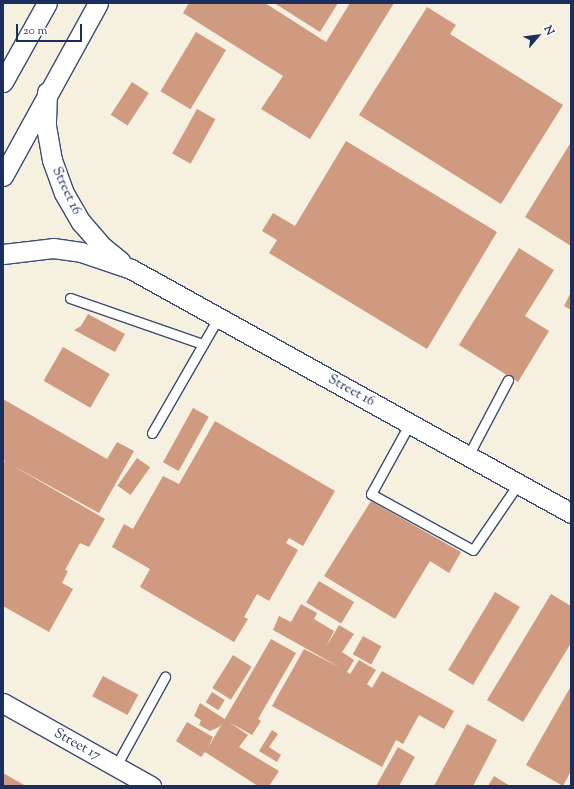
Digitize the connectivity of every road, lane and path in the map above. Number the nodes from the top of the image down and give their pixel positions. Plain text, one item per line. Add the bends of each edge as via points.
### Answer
1 (47, 3) edge
2 (98, 3) edge
3 (3, 82) edge
4 (48, 92) junction
5 (3, 176) edge
6 (3, 254) edge
7 (131, 269) junction
8 (70, 298) dead end
9 (218, 318) junction
10 (203, 344) junction
11 (508, 380) dead end
12 (410, 423) junction
13 (152, 433) dead end
14 (468, 456) junction
15 (518, 484) junction
16 (570, 509) edge
17 (165, 676) dead end
18 (3, 703) edge
19 (116, 766) junction
20 (151, 786) edge

1 - 3 street
2 - 4 street
4 - 5 street
4 - 7 street, Street 16 via 47,133 52,160 64,193 81,222 95,238
6 - 7 street, Street 16 via 53,248 81,252
7 - 9 street, Street 16
8 - 10 lane
9 - 10 lane
9 - 12 street, Street 16
10 - 13 lane
11 - 14 lane
12 - 14 street, Street 16
12 - 15 lane via 371,494 473,550
14 - 15 street, Street 16
15 - 16 street, Street 16
17 - 19 lane
18 - 19 street, Street 17
19 - 20 street, Street 17

